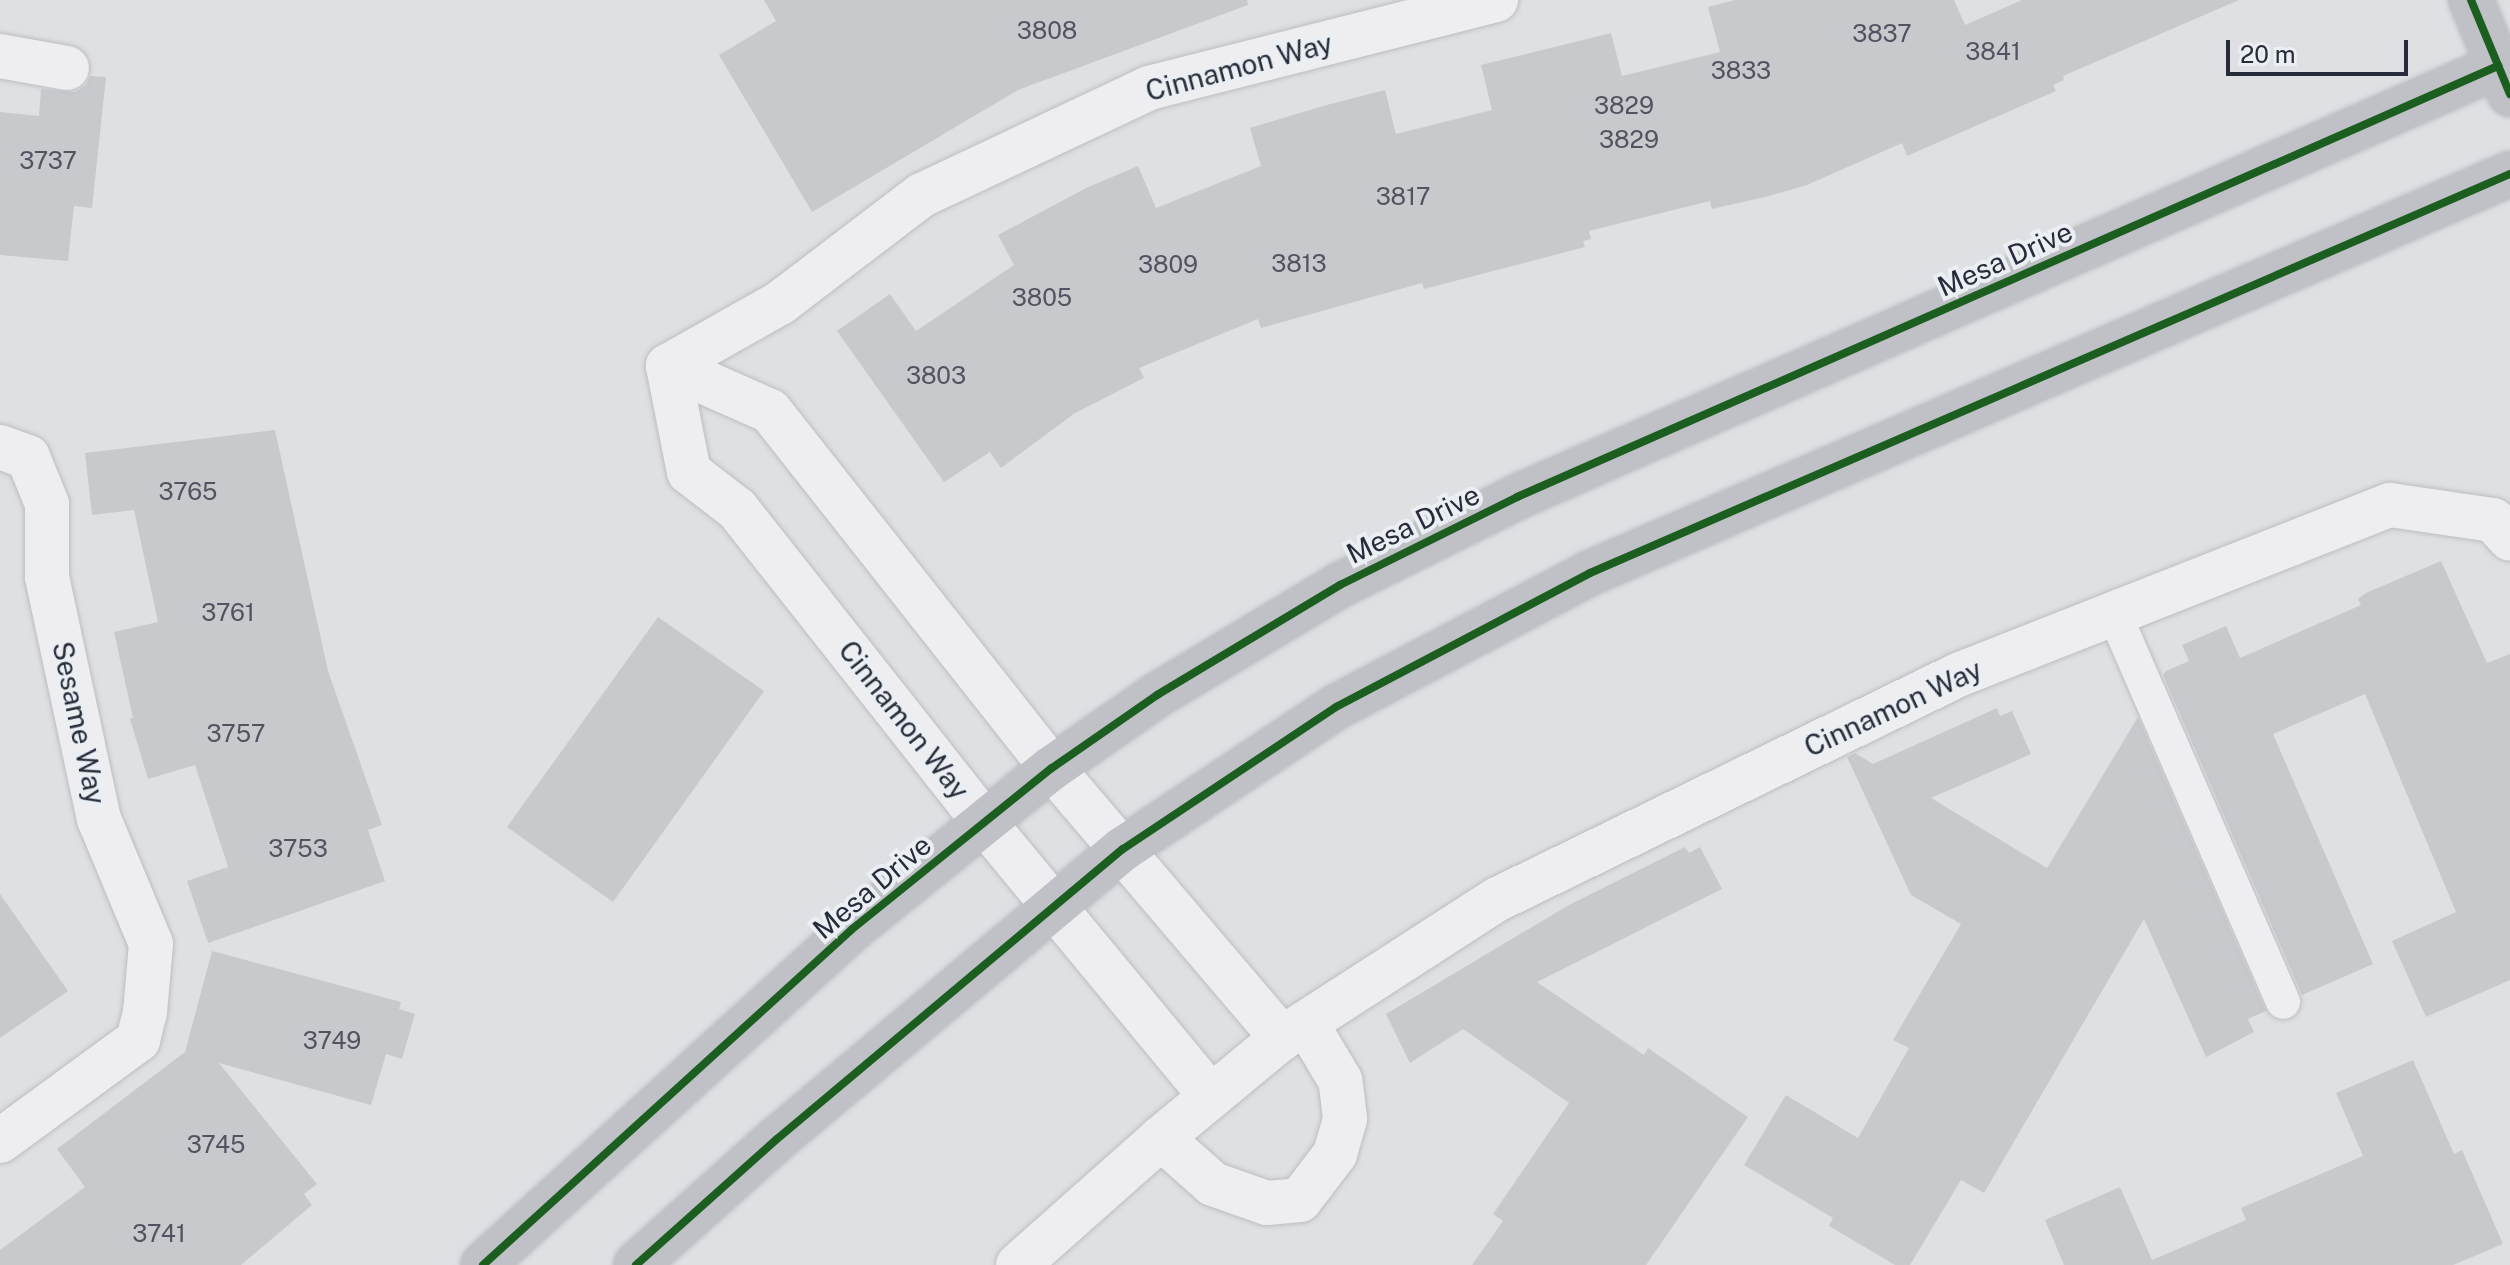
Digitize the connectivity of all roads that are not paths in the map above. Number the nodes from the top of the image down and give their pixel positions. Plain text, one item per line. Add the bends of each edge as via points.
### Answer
1 (1496, 0) edge
2 (2471, 0) edge
3 (0, 56) edge
4 (67, 68) dead end
5 (2506, 74) edge
6 (2510, 174) edge
7 (668, 366) junction
8 (0, 447) edge
9 (2510, 539) edge
10 (2114, 613) junction
11 (1052, 768) junction
12 (984, 822) junction
13 (1123, 849) junction
14 (1052, 906) junction
15 (2283, 1002) dead end
16 (1294, 1030) junction
17 (1211, 1096) junction
18 (1161, 1138) junction
19 (0, 1141) edge
20 (483, 1265) edge
21 (636, 1265) edge
22 (1018, 1265) edge

1 - 7 street, Cinnamon Way via 1149,88 922,195 780,303
2 - 5 main road
3 - 4 street
5 - 11 main road, Mesa Drive via 1517,497 1340,585 1157,695
6 - 13 main road via 1590,573 1336,707
7 - 11 street via 770,411
7 - 12 street, Cinnamon Way via 689,472 737,509
8 - 19 street, Sesame Way via 28,457 47,504 47,577 99,819 151,944 138,1040
9 - 10 street, Cinnamon Way via 2493,520 2390,505
10 - 15 lane
10 - 16 street, Cinnamon Way via 1958,675 1498,899
11 - 12 main road, Mesa Drive
11 - 13 street
12 - 14 street, Cinnamon Way
12 - 20 main road, Mesa Drive via 851,930
13 - 14 main road
13 - 16 street
14 - 17 street, Cinnamon Way
14 - 21 main road
16 - 17 street, Cinnamon Way
16 - 18 street via 1340,1080 1345,1118 1335,1154 1300,1200 1267,1203 1213,1184
17 - 18 street, Cinnamon Way
18 - 22 street, Cinnamon Way

